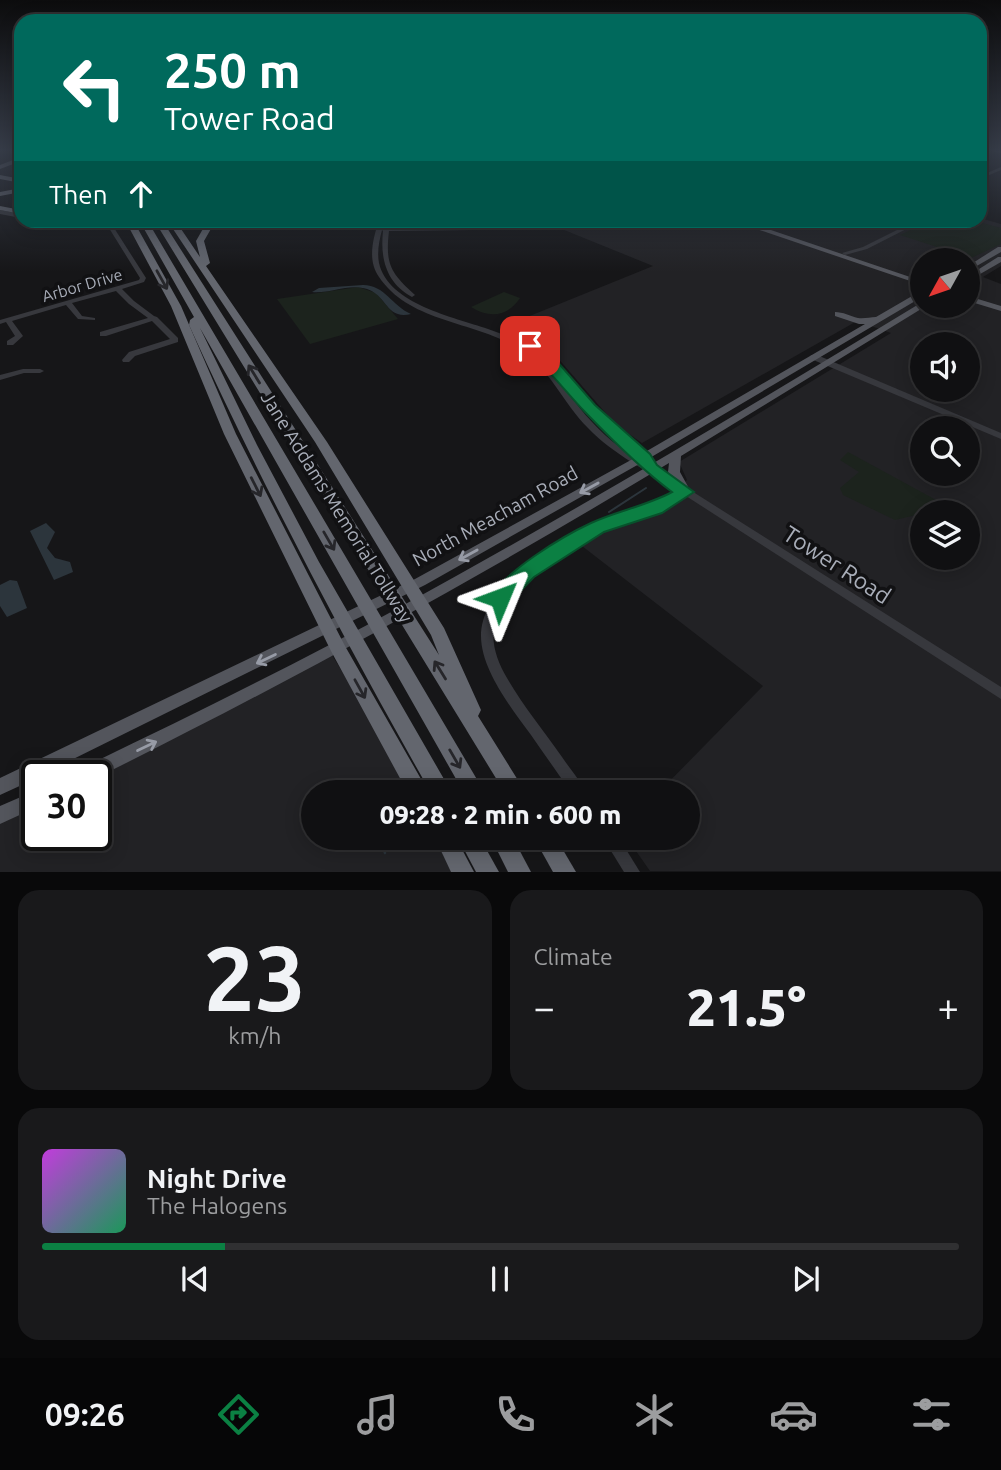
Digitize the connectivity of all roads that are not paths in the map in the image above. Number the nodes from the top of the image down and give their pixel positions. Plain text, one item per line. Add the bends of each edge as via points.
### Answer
1 (111, 228) edge
2 (132, 228) edge
3 (148, 228) edge
4 (163, 228) edge
5 (176, 228) edge
6 (206, 228) edge
7 (383, 228) edge
8 (758, 228) edge
9 (770, 228) edge
10 (905, 228) edge
11 (864, 248) junction
12 (1001, 249) edge
13 (845, 253) junction
14 (856, 256) junction
15 (1001, 259) edge
16 (980, 262) edge
17 (980, 272) edge
18 (910, 275) edge
19 (910, 276) edge
20 (118, 289) junction
21 (980, 299) edge
22 (910, 301) edge
23 (980, 301) edge
24 (68, 303) junction
25 (1001, 307) edge
26 (898, 308) junction
27 (196, 313) junction
28 (232, 313) junction
29 (910, 313) edge
30 (155, 318) junction
31 (93, 319) dead end
32 (4, 321) edge
33 (860, 330) junction
34 (103, 334) dead end
35 (9, 343) dead end
36 (814, 357) junction
37 (126, 360) dead end
38 (827, 362) junction
39 (40, 371) dead end
40 (0, 378) edge
41 (720, 413) junction
42 (721, 427) junction
43 (1001, 436) edge
44 (676, 454) junction
45 (644, 463) junction
46 (685, 492) junction
47 (342, 621) junction
48 (352, 638) junction
49 (1001, 694) edge
50 (489, 749) junction
51 (112, 762) edge
52 (412, 780) edge
53 (434, 780) edge
54 (467, 780) edge
55 (508, 780) edge
56 (570, 780) edge
57 (0, 787) edge
58 (21, 805) edge
59 (0, 815) edge
60 (451, 850) edge
61 (475, 850) edge
62 (508, 850) edge
63 (551, 850) edge
64 (618, 850) edge
65 (463, 872) edge
66 (488, 872) edge
67 (520, 872) edge
68 (565, 872) edge
69 (633, 872) edge

1 - 20 street, Arbor Drive via 143,278
2 -> 52 highway via 176,306 230,434 339,651
3 - 27 highway, Jane Addams Memorial Tollway
50 -> 4 highway, Jane Addams Memorial Tollway
5 - 28 highway
6 - 28 highway via 200,248
7 - 45 street, Tower Road via 375,261 387,283 429,311 528,351 583,417
8 - 19 main road
9 - 13 main road
10 - 11 street
11 - 13 street
11 - 14 street
12 - 16 main road
13 - 14 main road
14 - 18 main road
15 - 17 main road
20 - 24 street, Arbor Drive
20 - 30 street via 138,310
21 - 25 main road
22 - 26 main road, North Meacham Road
23 - 25 main road
24 - 31 street via 80,318
24 - 32 street, Arbor Drive
26 - 33 main road, North Meacham Road
26 - 33 main road via 866,322 838,314 856,322
27 - 47 highway via 194,325 232,409
27 -> 54 highway, Jane Addams Memorial Tollway
28 - 50 highway via 321,442 438,633
29 - 38 main road, North Meacham Road
30 - 34 street
30 - 37 street via 175,340
32 - 35 street via 19,336
33 - 36 main road, North Meacham Road
36 - 38 street
36 - 41 main road, North Meacham Road
38 - 42 main road, North Meacham Road
38 - 43 street
39 - 40 street
41 - 42 main road
41 - 45 main road, North Meacham Road
42 - 44 main road, North Meacham Road
44 - 45 main road, North Meacham Road
44 - 46 main road via 672,465
45 - 46 street, Tower Road
45 -> 47 main road, North Meacham Road
45 - 48 main road, North Meacham Road via 428,597
46 - 49 street, Tower Road
46 - 56 street via 655,509 598,527 513,584 495,607 486,640 495,671
47 - 48 highway
47 -> 57 main road, North Meacham Road
51 -> 48 main road, North Meacham Road
48 - 53 highway
50 - 55 highway, Jane Addams Memorial Tollway
58 - 59 main road
60 - 65 highway
61 - 66 highway
62 - 67 highway
63 - 68 highway
64 - 69 street

